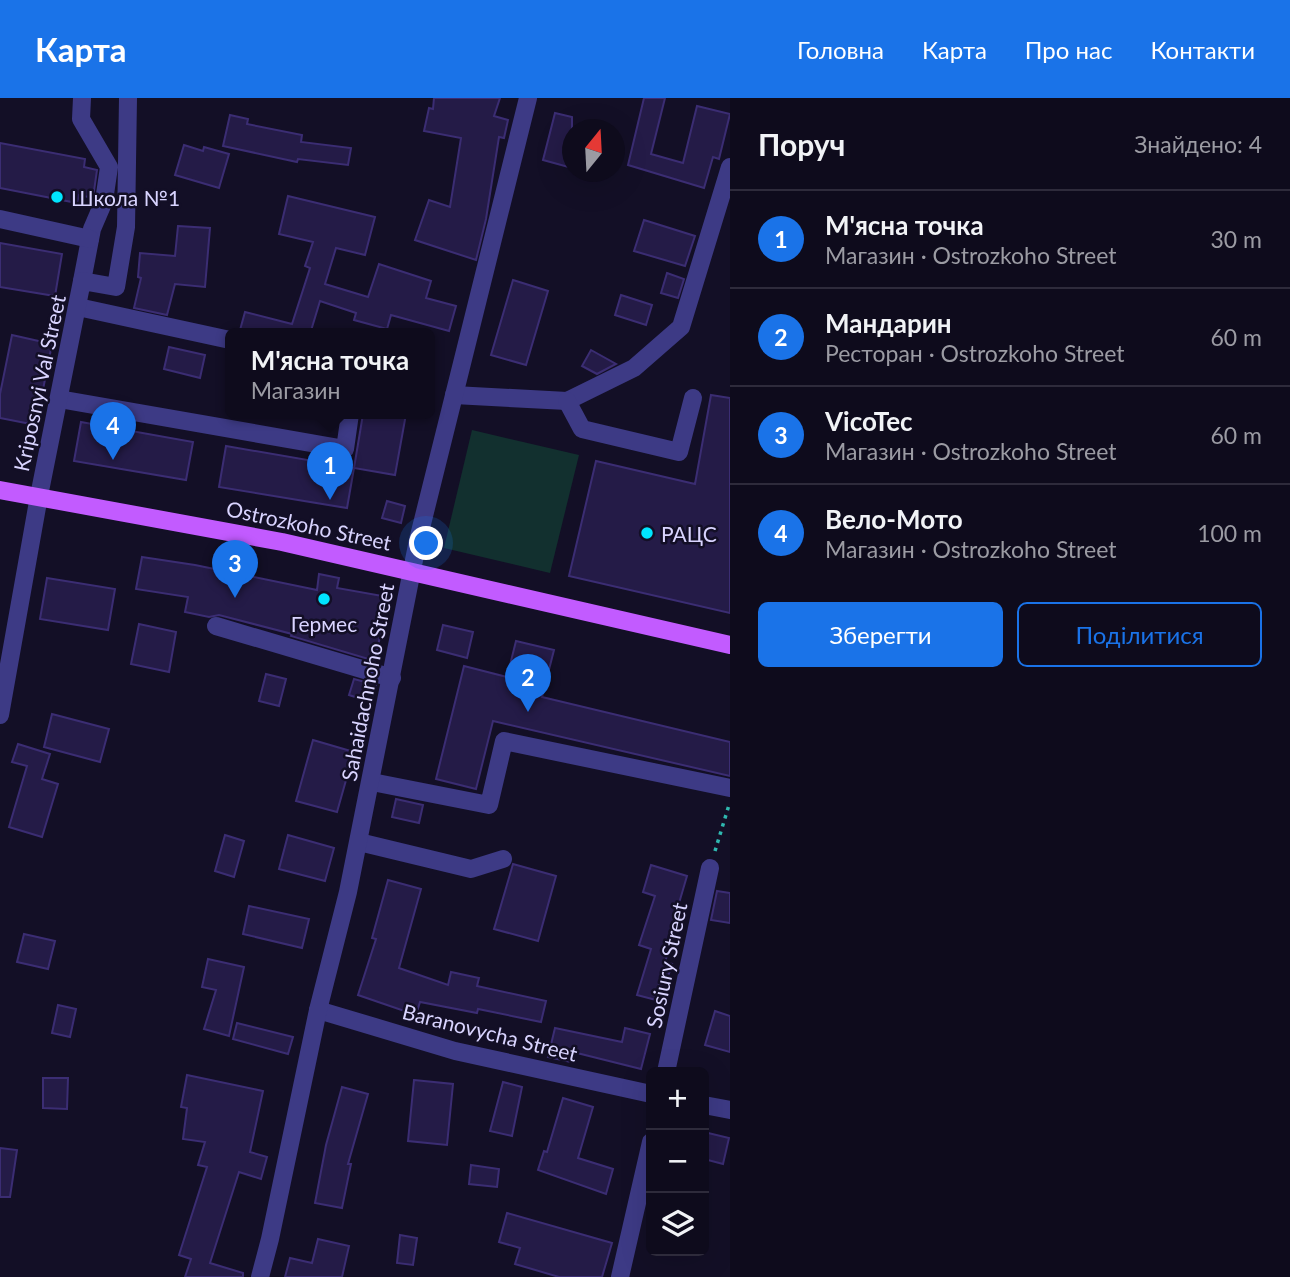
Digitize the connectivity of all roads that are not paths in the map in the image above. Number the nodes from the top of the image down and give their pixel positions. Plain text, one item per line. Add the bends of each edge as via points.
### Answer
1 (82, 98) edge
2 (128, 98) edge
3 (528, 98) edge
4 (730, 167) edge
5 (0, 219) edge
6 (90, 239) junction
7 (82, 281) junction
8 (78, 307) junction
9 (225, 339) edge
10 (454, 395) junction
11 (693, 398) dead end
12 (59, 399) junction
13 (567, 401) junction
14 (349, 419) edge
15 (0, 490) edge
16 (39, 496) junction
17 (412, 570) junction
18 (216, 626) dead end
19 (730, 645) edge
20 (391, 678) junction
21 (0, 715) edge
22 (372, 782) junction
23 (730, 788) edge
24 (359, 842) junction
25 (503, 859) dead end
26 (710, 868) road end
27 (318, 1010) junction
28 (667, 1067) edge
29 (646, 1093) edge
30 (709, 1106) edge
31 (730, 1110) edge
32 (646, 1164) edge
33 (260, 1277) edge
34 (620, 1277) edge

1 - 6 street via 81,119 109,167 104,201
2 - 7 street, Kriposnyi Val Street via 126,226 116,287
3 - 10 street, Sahaidachnoho Street
4 - 13 street via 681,327 634,368
5 - 6 street
6 - 7 street
7 - 8 street, Kriposnyi Val Street
8 - 9 street
8 - 12 street, Kriposnyi Val Street
10 - 13 street
10 - 17 street, Sahaidachnoho Street
11 - 13 street via 679,452 582,429
12 - 14 street via 345,449
12 - 16 street, Kriposnyi Val Street
15 - 16 main road, Ostrozkoho Street
16 - 17 main road, Ostrozkoho Street
16 - 21 street, Kriposnyi Val Street
17 - 19 main road, Ostrozkoho Street
17 - 20 street, Sahaidachnoho Street
18 - 20 street
20 - 22 street, Sahaidachnoho Street
22 - 23 street via 489,805 504,741
22 - 24 street, Sahaidachnoho Street
24 - 25 street via 471,869
24 - 27 street, Sahaidachnoho Street
26 - 28 street, Sosiury Street
27 - 29 street, Baranovycha Street via 455,1051
27 - 33 street, Sahaidachnoho Street
30 - 31 street
32 - 34 street

